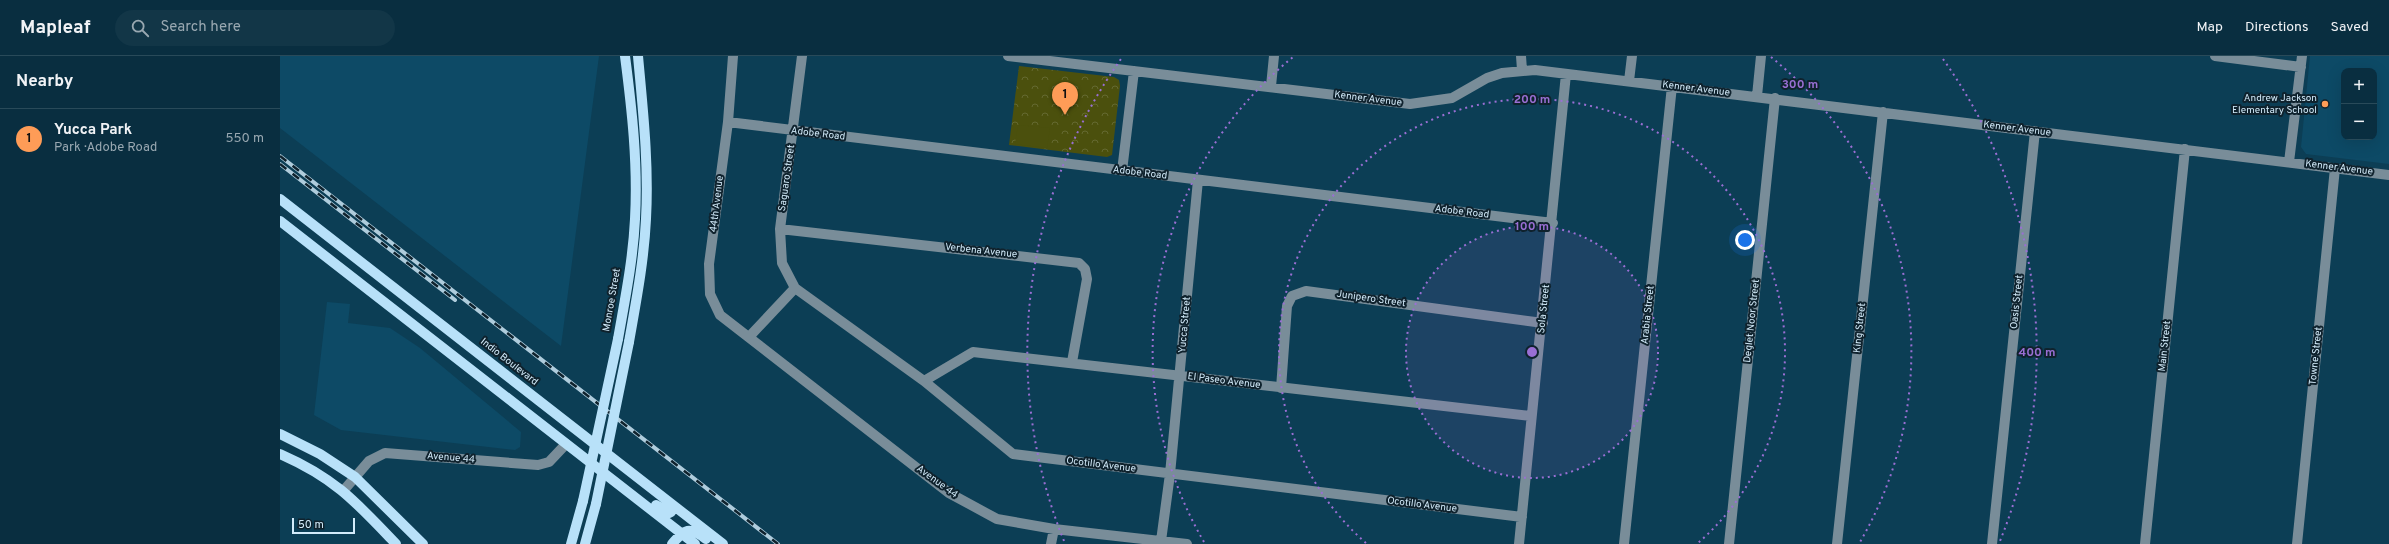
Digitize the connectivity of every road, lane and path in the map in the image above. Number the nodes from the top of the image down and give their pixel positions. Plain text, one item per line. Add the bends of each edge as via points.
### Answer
1 (625, 56) edge
2 (638, 56) edge
3 (733, 56) edge
4 (802, 56) edge
5 (1008, 56) edge
6 (1274, 56) edge
7 (1522, 56) edge
8 (1632, 56) edge
9 (1761, 56) edge
10 (2215, 56) edge
11 (2302, 56) edge
12 (2300, 67) junction
13 (1522, 70) junction
14 (1134, 71) junction
15 (1566, 74) junction
16 (1629, 81) junction
17 (1270, 86) junction
18 (1672, 86) junction
19 (1757, 96) junction
20 (1775, 98) junction
21 (1883, 112) junction
22 (728, 122) junction
23 (794, 131) junction
24 (2035, 131) junction
25 (2185, 149) junction
26 (2289, 162) junction
27 (2335, 168) junction
28 (1122, 171) junction
29 (2389, 175) edge
30 (1198, 180) junction
31 (280, 199) edge
32 (280, 221) edge
33 (1552, 222) junction
34 (780, 229) junction
35 (795, 288) junction
36 (1543, 323) junction
37 (749, 337) junction
38 (1072, 362) junction
39 (1180, 375) junction
40 (924, 381) junction
41 (1281, 388) junction
42 (1531, 416) junction
43 (280, 434) edge
44 (566, 444) junction
45 (280, 454) edge
46 (1170, 474) junction
47 (355, 477) junction
48 (612, 480) junction
49 (344, 490) junction
50 (672, 505) junction
51 (1522, 517) junction
52 (1054, 529) junction
53 (681, 533) junction
54 (1161, 541) junction
55 (396, 544) edge
56 (423, 544) edge
57 (570, 544) edge
58 (584, 544) edge
59 (672, 544) edge
60 (695, 544) edge
61 (712, 544) edge
62 (723, 544) edge
63 (1051, 544) edge
64 (1187, 544) edge
65 (1519, 544) edge
66 (1624, 544) edge
67 (1729, 544) edge
68 (1837, 544) edge
69 (1992, 544) edge
70 (2145, 544) edge
71 (2297, 544) edge

1 - 57 main road, Monroe Street, bridge via 634,134 636,192 631,264 618,339 583,501
2 - 58 main road, bridge via 647,186 642,266 596,504
3 - 22 street, 44th Avenue
4 - 23 street, Saguaro Street
5 - 14 street, Kenner Avenue
6 - 17 street
7 - 13 street
8 - 16 street
9 - 19 street
10 - 12 street
11 - 12 street
12 - 26 street
13 - 15 street, Kenner Avenue
13 - 17 street, Kenner Avenue via 1487,78 1452,98 1410,104
14 - 17 street, Kenner Avenue
14 - 28 street
15 - 16 street, Kenner Avenue
15 - 33 street, Sola Street
16 - 18 street, Kenner Avenue
18 - 19 street, Kenner Avenue
18 - 66 street, Arabia Street
19 - 20 street, Kenner Avenue
20 - 21 street, Kenner Avenue
20 - 67 street, Deglet Noor Street
21 - 24 street, Kenner Avenue
21 - 68 street, King Street
22 - 23 street, Adobe Road
22 - 37 street, 44th Avenue via 709,264 710,294 720,316
23 - 28 street, Adobe Road
23 - 34 street, Saguaro Street
24 - 25 street, Kenner Avenue
24 - 69 street, Oasis Street
25 - 26 street, Kenner Avenue
25 - 70 street, Main Street
26 - 27 street, Kenner Avenue
27 - 29 street, Kenner Avenue
27 - 71 street, Towne Street
28 - 30 street, Adobe Road
30 - 33 street, Adobe Road
30 - 39 street, Yucca Street
31 - 50 main road, Indio Boulevard
32 - 44 main road
33 - 36 street, Sola Street
34 - 35 street, Ocotillo Avenue via 782,263
34 - 38 street, Verbena Avenue via 1079,263 1085,269 1087,279
35 - 37 street
35 - 40 street, Ocotillo Avenue
36 - 41 street, Junipero Street via 1306,290 1292,296 1288,306
36 - 42 street, Sola Street
37 - 52 street, Avenue 44 via 949,493 997,519
38 - 39 street, El Paseo Avenue
38 - 40 street, El Paseo Avenue via 973,352
39 - 41 street, El Paseo Avenue
39 - 46 street, Yucca Street
40 - 46 street, Ocotillo Avenue via 1014,454
41 - 42 street, El Paseo Avenue
42 - 51 street, Sola Street
43 - 47 main road via 320,454
44 - 47 street, Avenue 44 via 549,462 538,465 385,453 369,461
44 - 48 main road
45 - 49 main road via 324,476
46 - 51 street, Ocotillo Avenue
46 - 54 street, Yucca Street
47 - 49 street, Avenue 44
47 - 56 main road
48 - 50 main road via 635,489 667,513 672,512
48 - 53 main road
49 - 55 main road
50 - 53 main road via 679,518
50 - 62 main road, Indio Boulevard
51 - 65 street, Sola Street
52 - 54 street, Avenue 44
52 - 63 street
53 - 59 main road
53 - 60 main road
53 - 61 main road via 688,530 696,531
54 - 64 street, Avenue 44

